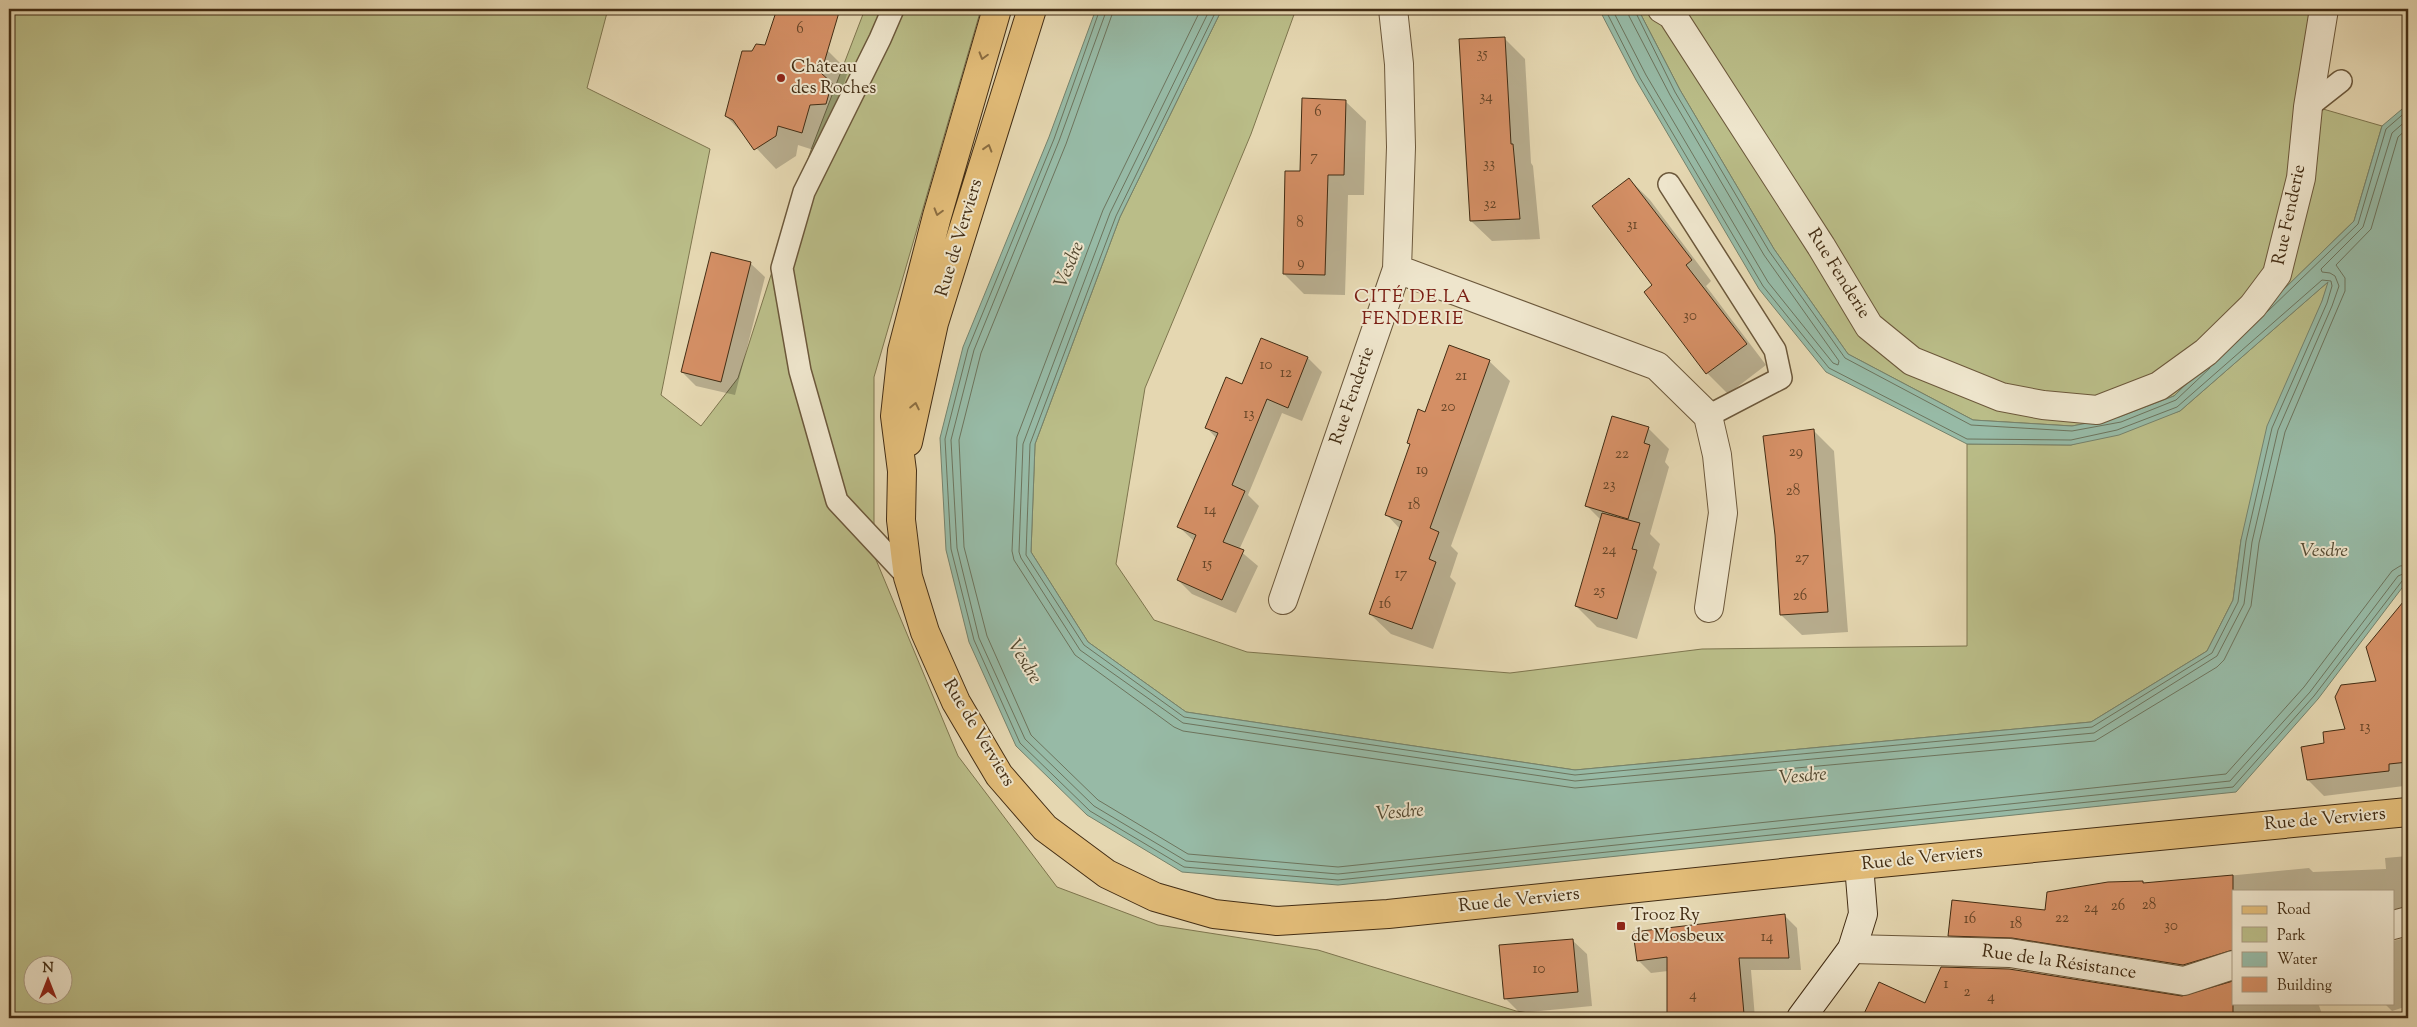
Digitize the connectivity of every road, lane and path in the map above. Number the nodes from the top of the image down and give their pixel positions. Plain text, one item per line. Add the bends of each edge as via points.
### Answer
1 (893, 9) edge
2 (997, 9) edge
3 (1032, 9) edge
4 (1393, 9) edge
5 (1662, 9) edge
6 (2324, 9) edge
7 (2342, 82) dead end
8 (2308, 107) junction
9 (1669, 184) dead end
10 (1396, 269) junction
11 (1708, 416) junction
12 (902, 470) junction
13 (908, 577) junction
14 (1284, 600) dead end
15 (1709, 608) dead end
16 (2408, 812) edge
17 (1859, 865) junction
18 (2408, 921) edge
19 (2394, 925) edge
20 (1852, 949) junction
21 (2232, 965) edge
22 (1801, 1018) edge

1 - 13 lane via 804,192 782,268 800,371 837,501
2 -> 12 main road, Rue de Verviers via 902,351 895,416
12 -> 3 main road, Rue de Verviers via 934,323
4 - 10 street, Rue Fenderie via 1399,64 1401,147
5 - 8 street, Rue Fenderie via 1672,15 1869,326 1912,361 2001,397 2043,405 2096,410 2159,386 2206,352 2253,306 2277,274 2301,178
6 - 8 street, Rue Fenderie
7 - 8 lane
9 - 11 lane via 1775,350 1781,378
10 - 11 street via 1657,366
10 - 14 street, Rue Fenderie
11 - 15 street via 1717,455 1723,513
12 - 13 main road, Rue de Verviers via 901,520
13 - 17 main road, Rue de Verviers via 925,632 956,702 999,775 1045,828 1108,874 1155,897 1214,914 1277,921 1388,914
16 - 17 main road, Rue de Verviers
17 - 20 street via 1863,914
18 - 19 street
20 - 21 street, Rue de la Résistance via 2010,953 2173,979
20 - 22 street

